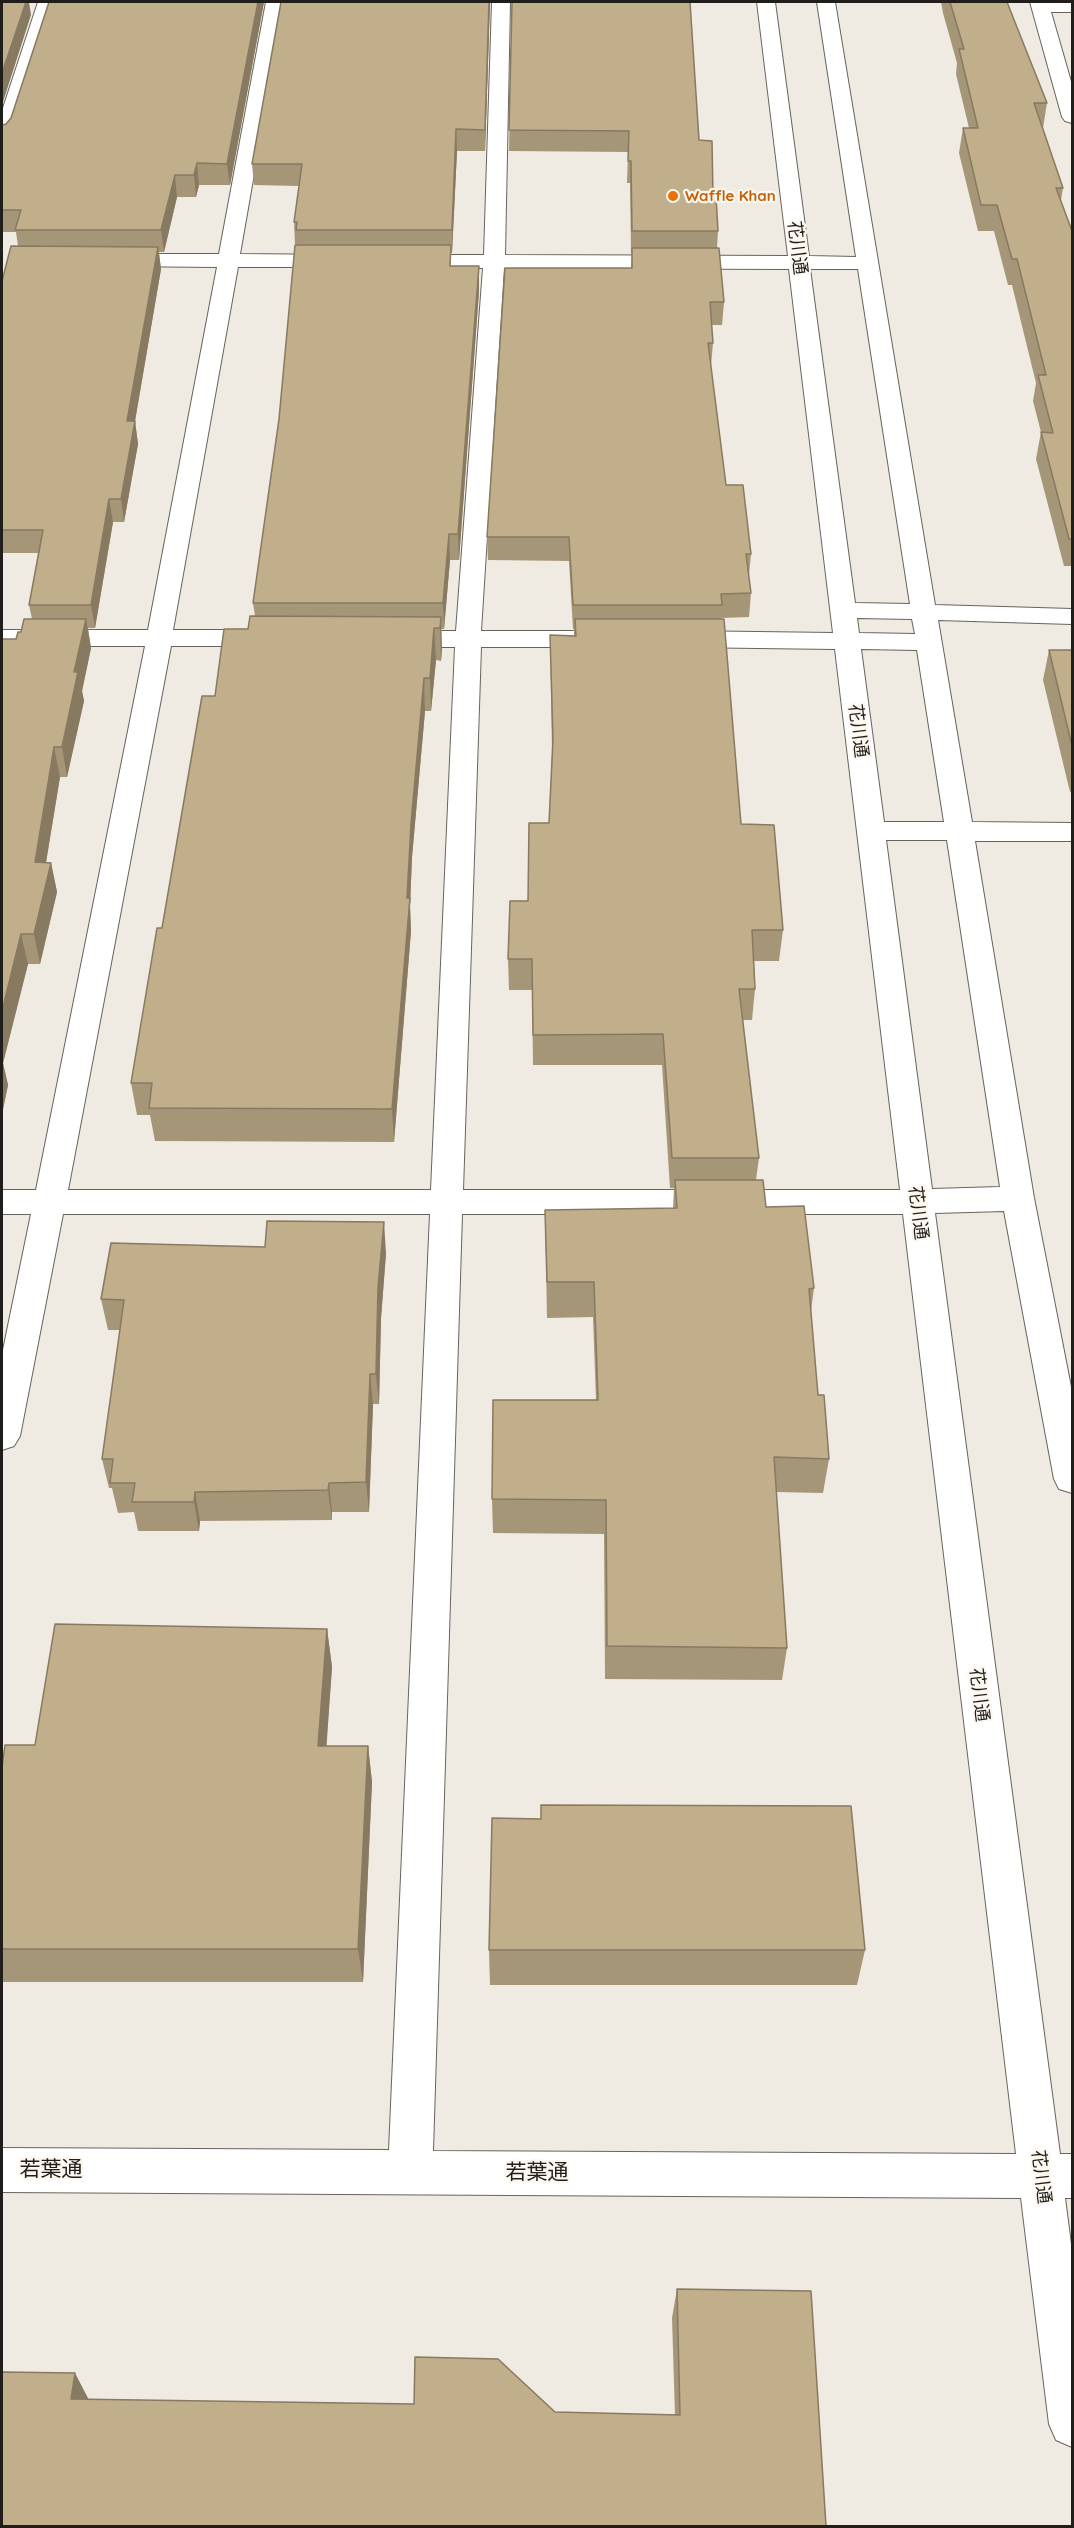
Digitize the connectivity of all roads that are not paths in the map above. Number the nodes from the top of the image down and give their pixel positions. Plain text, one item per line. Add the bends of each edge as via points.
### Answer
1 (47, 2) edge
2 (275, 2) edge
3 (501, 2) edge
4 (765, 2) edge
5 (826, 2) edge
6 (1040, 4) edge
7 (1072, 7) edge
8 (1067, 75) edge
9 (1072, 117) edge
10 (2, 139) edge
11 (97, 260) edge
12 (229, 261) junction
13 (356, 261) edge
14 (390, 261) edge
15 (494, 261) junction
16 (798, 263) junction
17 (867, 263) junction
18 (924, 612) junction
19 (1072, 616) edge
20 (844, 625) junction
21 (2, 638) edge
22 (160, 638) junction
23 (290, 638) edge
24 (373, 639) edge
25 (468, 639) junction
26 (622, 639) edge
27 (657, 639) edge
28 (930, 642) junction
29 (870, 831) junction
30 (1072, 831) edge
31 (959, 832) junction
32 (1017, 1198) junction
33 (2, 1202) edge
34 (51, 1202) junction
35 (446, 1202) junction
36 (917, 1202) junction
37 (2, 1436) edge
38 (1072, 1479) edge
39 (2, 2170) edge
40 (410, 2172) junction
41 (1057, 2177) edge
42 (1072, 2424) edge

1 - 10 street
2 - 12 street
3 - 15 street
4 - 16 street, 花川通
5 - 17 street
6 - 7 street
6 - 8 street
8 - 9 street
11 - 12 street
12 - 13 street
12 - 22 street
14 - 15 street
15 - 16 street
15 - 25 street
16 - 17 street
16 - 20 street, 花川通
17 - 18 street
18 - 19 street
18 - 20 street
18 - 28 street
20 - 27 street
20 - 28 street
20 - 29 street, 花川通
21 - 22 street
22 - 23 street
22 - 34 street
24 - 25 street
25 - 26 street
25 - 35 street
28 - 31 street
29 - 31 street
29 - 36 street, 花川通
30 - 31 street
31 - 32 street
32 - 36 street
32 - 38 street
33 - 34 street
34 - 35 street
34 - 37 street
35 - 36 street
35 - 40 street
36 - 41 street, 花川通
39 - 40 street, 若葉通
40 - 41 street, 若葉通
41 - 42 street, 花川通

